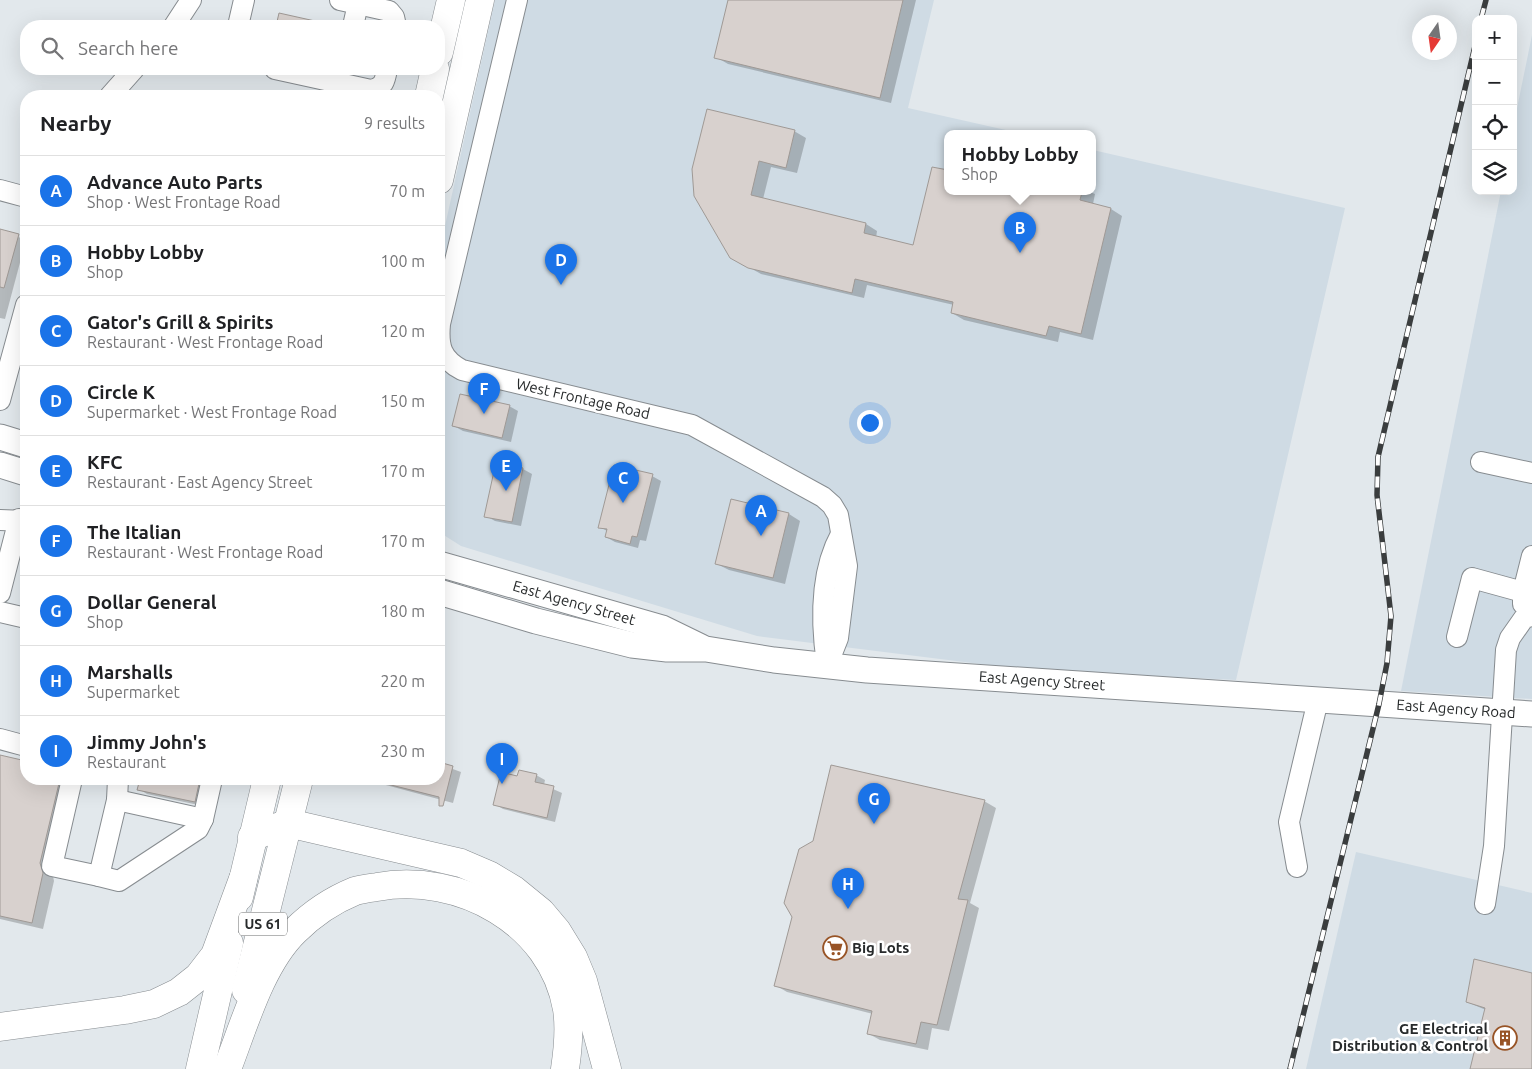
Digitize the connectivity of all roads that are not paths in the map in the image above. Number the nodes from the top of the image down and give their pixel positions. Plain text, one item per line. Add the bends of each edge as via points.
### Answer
1 (191, 0) edge
2 (244, 0) edge
3 (451, 0) edge
4 (480, 0) edge
5 (517, 0) edge
6 (349, 2) edge
7 (178, 20) edge
8 (239, 20) edge
9 (352, 20) edge
10 (395, 20) edge
11 (445, 26) edge
12 (129, 75) edge
13 (387, 75) edge
14 (433, 75) edge
15 (341, 76) edge
16 (115, 90) edge
17 (371, 90) edge
18 (371, 90) edge
19 (430, 90) edge
20 (445, 154) edge
21 (0, 190) edge
22 (20, 195) edge
23 (445, 303) edge
24 (20, 322) edge
25 (14, 340) edge
26 (445, 357) edge
27 (0, 400) edge
28 (0, 437) edge
29 (20, 443) edge
30 (1481, 462) dead end
31 (0, 465) edge
32 (20, 471) edge
33 (1532, 473) edge
34 (15, 520) edge
35 (1532, 556) edge
36 (445, 566) edge
37 (1523, 592) junction
38 (0, 594) edge
39 (445, 594) edge
40 (0, 612) edge
41 (20, 617) edge
42 (1528, 617) edge
43 (1457, 637) dead end
44 (706, 650) junction
45 (827, 666) junction
46 (1318, 700) junction
47 (1380, 704) joint
48 (1502, 712) junction
49 (1532, 714) edge
50 (0, 739) edge
51 (20, 744) edge
52 (71, 785) edge
53 (118, 785) edge
54 (211, 785) edge
55 (265, 785) edge
56 (298, 785) edge
57 (117, 800) junction
58 (203, 819) junction
59 (288, 823) junction
60 (252, 837) junction
61 (1297, 867) dead end
62 (99, 876) junction
63 (243, 879) junction
64 (1485, 904) dead end
65 (0, 1027) edge
66 (200, 1069) edge
67 (226, 1069) edge
68 (565, 1069) edge
69 (607, 1069) edge

1 - 7 street
2 - 8 street
3 - 11 highway
4 - 20 highway
5 - 23 street, West Frontage Road
6 - 9 street
6 - 10 street via 389,11
12 - 16 street
13 - 18 street via 380,88
14 - 19 highway
15 - 17 street
21 - 22 street
24 - 25 street
25 - 27 street
26 - 45 street, West Frontage Road via 462,370 677,420 708,432 823,497 838,515 841,534 829,561 823,639
28 - 29 main road
30 - 33 street
31 - 32 main road
34 - 38 street
35 - 37 street
36 - 44 main road, East Agency Street via 662,628 692,640
37 - 42 street
37 - 43 street via 1472,578
39 - 44 main road, East Agency Street via 613,641 667,649
40 - 41 street
42 - 48 street via 1510,638 1506,650
44 - 45 main road, East Agency Street
45 - 46 main road, East Agency Street
46 - 47 main road, East Agency Street
46 - 61 street via 1289,822
47 - 48 main road, East Agency Road
48 - 49 main road, East Agency Road
48 - 64 street via 1494,846
50 - 51 street
52 - 62 street via 52,866
53 - 57 street
54 - 58 street
55 - 60 highway, US 61
56 - 59 highway, US 61
57 - 58 street
57 - 62 street
58 - 62 street via 198,829 119,880
59 - 60 highway
59 - 67 highway, US 61
59 - 69 highway via 461,863 514,890 541,912 573,957 583,981
60 - 63 highway, US 61
63 - 65 highway via 215,955 198,977 179,992 154,1004 125,1010
63 - 66 highway, US 61
67 - 68 highway via 254,997 276,955 294,932 314,914 356,891 416,883 439,885 486,902 530,937 546,957 566,1007 569,1030

